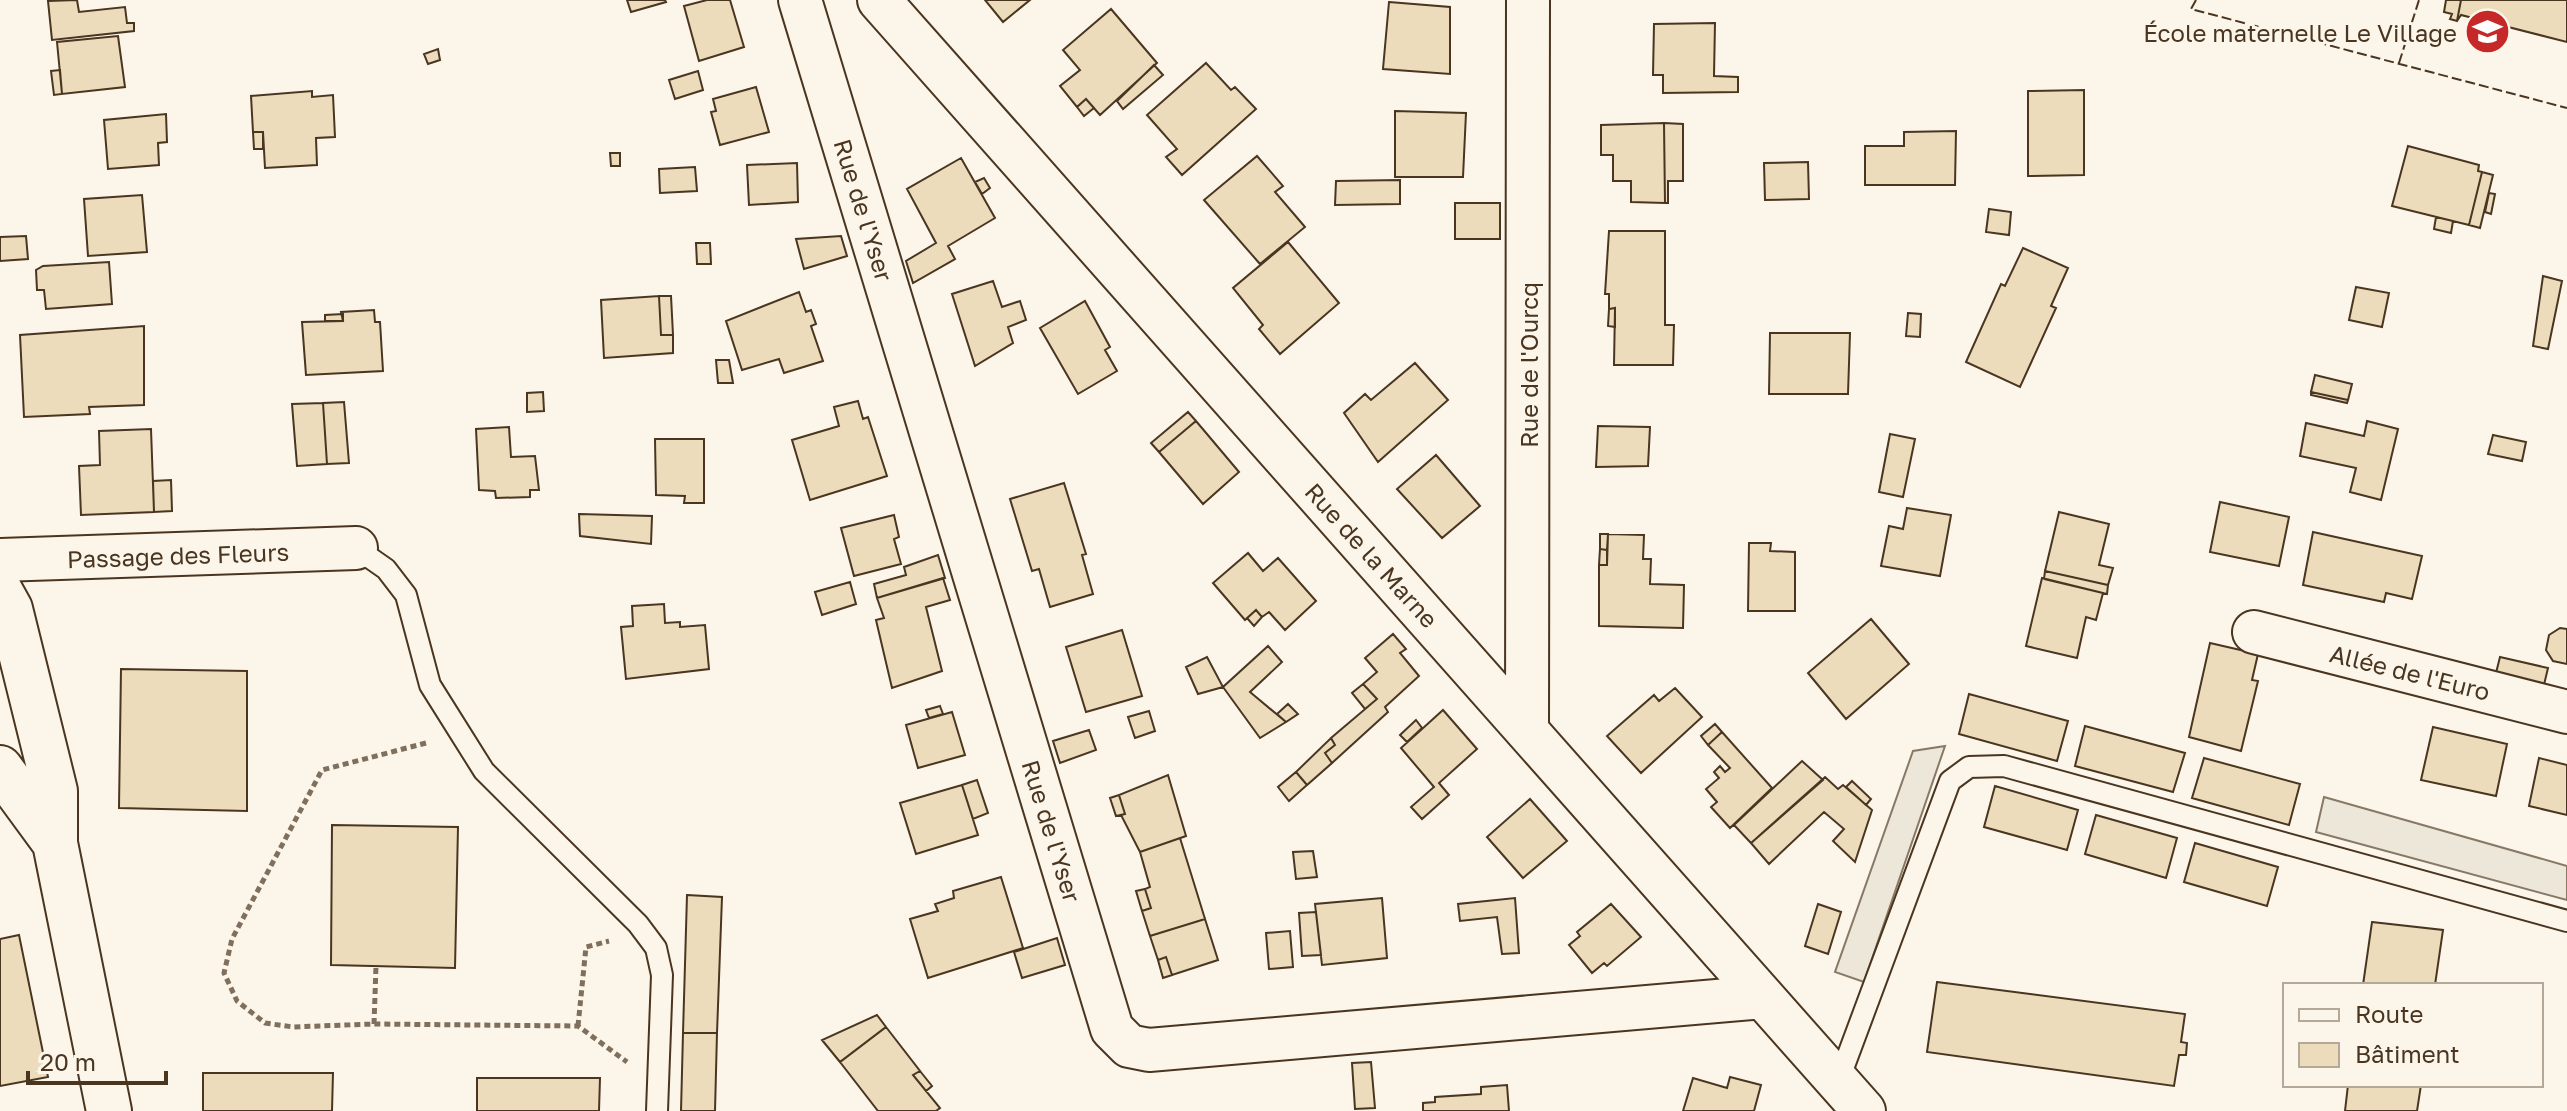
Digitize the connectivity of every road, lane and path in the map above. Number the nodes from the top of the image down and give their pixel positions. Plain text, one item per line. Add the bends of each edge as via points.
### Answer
1 (800, 0) edge
2 (879, 0) edge
3 (1528, 0) edge
4 (356, 548) joint
5 (0, 560) edge
6 (0, 591) edge
7 (2254, 632) dead end
8 (2567, 712) edge
9 (1527, 731) junction
10 (461, 734) junction
11 (0, 768) edge
12 (55, 843) junction
13 (2567, 921) edge
14 (644, 932) junction
15 (376, 966) dead end
16 (1763, 997) junction
17 (374, 1024) junction
18 (578, 1026) junction
19 (658, 1085) junction
20 (1851, 1096) edge
21 (109, 1111) edge
22 (657, 1111) edge

1 - 16 street, Rue de l'Yser via 1112,1029 1129,1046 1149,1050
2 - 9 street, Rue de la Marne
3 - 9 street, Rue de l'Ourcq
4 - 5 street, Passage des Fleurs
4 - 10 lane via 386,569 406,595 430,685
6 - 12 street via 10,609 55,791
7 - 8 street, Allée de l'Euro
9 - 16 street, Rue de la Marne
10 - 14 lane via 484,771
10 - 17 path via 322,770 232,939 224,973 237,1001 265,1023
11 - 12 street
12 - 21 street
13 - 20 lane via 2004,766 1969,767 1950,781
14 - 18 path via 586,947
14 - 19 lane via 656,948 662,975
15 - 17 path
16 - 20 street, Rue de la Marne
17 - 18 path
18 - 19 path
19 - 22 lane

